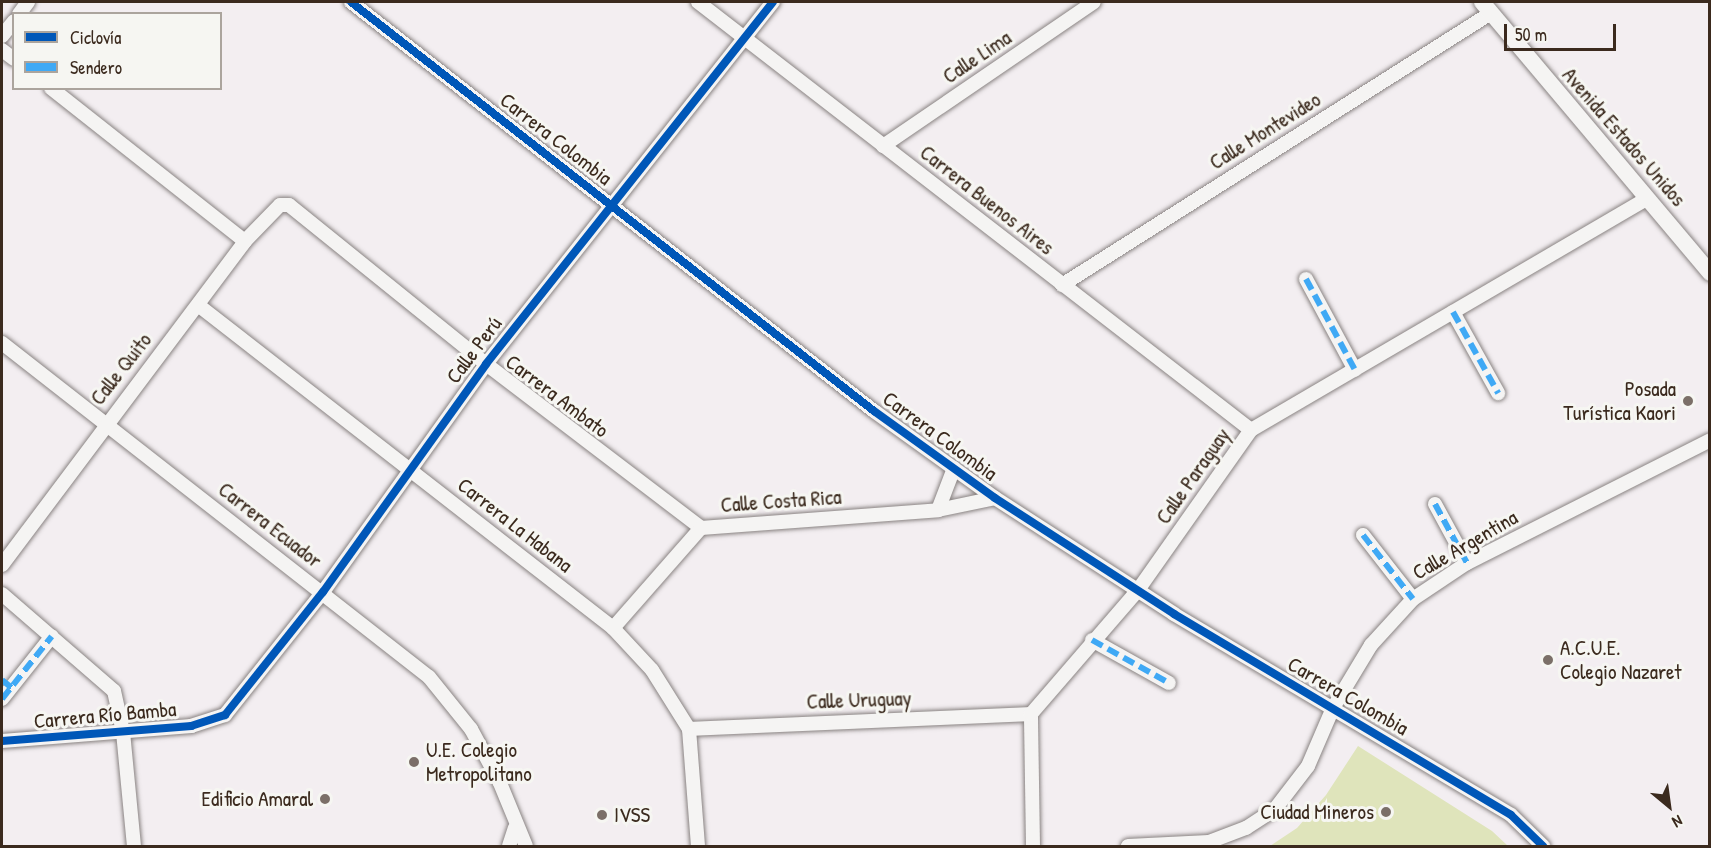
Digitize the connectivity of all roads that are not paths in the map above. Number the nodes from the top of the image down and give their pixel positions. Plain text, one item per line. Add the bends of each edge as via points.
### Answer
1 (351, 2) edge
2 (698, 2) edge
3 (773, 2) edge
4 (1094, 2) edge
5 (1486, 7) edge
6 (12, 24) edge
7 (2, 36) edge
8 (745, 37) junction
9 (54, 90) edge
10 (883, 146) junction
11 (1647, 199) junction
12 (609, 204) junction
13 (280, 205) joint
14 (245, 241) junction
15 (1710, 273) edge
16 (1306, 279) dead end
17 (1062, 285) junction
18 (198, 305) junction
19 (1453, 312) junction
20 (2, 343) edge
21 (486, 364) junction
22 (1355, 370) junction
23 (1498, 393) dead end
24 (105, 424) junction
25 (1251, 430) junction
26 (1710, 440) edge
27 (954, 468) junction
28 (409, 469) junction
29 (995, 498) junction
30 (1435, 504) dead end
31 (938, 510) junction
32 (701, 528) junction
33 (1363, 535) dead end
34 (1467, 563) junction
35 (2, 565) edge
36 (1138, 590) junction
37 (322, 592) junction
38 (2, 594) edge
39 (1413, 599) junction
40 (613, 628) junction
41 (52, 636) junction
42 (1092, 640) junction
43 (1169, 683) dead end
44 (7, 684) edge
45 (2, 699) edge
46 (1333, 708) junction
47 (1031, 714) junction
48 (210, 723) joint
49 (689, 729) junction
50 (123, 732) junction
51 (2, 741) edge
52 (515, 828) junction
53 (134, 846) edge
54 (509, 846) edge
55 (526, 846) edge
56 (698, 846) edge
57 (1033, 846) edge
58 (1128, 846) edge
59 (1543, 846) edge

1 - 12 street, Carrera Colombia
2 - 8 street, Carrera Buenos Aires
3 - 8 street, Calle Perú
4 - 10 street, Calle Lima
5 - 11 street, Avenida Estados Unidos
5 - 17 street, Calle Montevideo
6 - 7 street
8 - 10 street, Carrera Buenos Aires
8 - 12 street, Calle Perú
9 - 14 street
10 - 17 street, Carrera Buenos Aires
11 - 15 street, Avenida Estados Unidos
11 - 19 street, Calle Paraguay
12 - 21 street, Calle Perú
12 - 27 street, Carrera Colombia via 874,411
13 - 14 street, Calle Quito
13 - 21 street, Carrera Ambato via 289,205
14 - 18 street, Calle Quito
16 - 22 street
17 - 25 street, Carrera Buenos Aires
18 - 24 street, Calle Quito
18 - 28 street, Carrera La Habana
19 - 22 street, Calle Paraguay
19 - 23 street
20 - 24 street, Carrera Ecuador
21 - 28 street, Calle Perú
21 - 32 street, Carrera Ambato
22 - 25 street, Calle Paraguay
24 - 35 street, Calle Quito
24 - 37 street, Carrera Ecuador
25 - 36 street, Calle Paraguay
26 - 34 street, Calle Argentina
27 - 29 street, Carrera Colombia
27 - 31 street
28 - 37 street, Calle Perú
28 - 40 street, Carrera La Habana
29 - 31 street, Calle Costa Rica
29 - 36 street, Carrera Colombia
30 - 34 street
31 - 32 street, Calle Costa Rica
32 - 40 street, Calle Costa Rica
33 - 39 street
34 - 39 street, Calle Argentina
36 - 42 street, Calle Paraguay
36 - 46 street, Carrera Colombia
37 - 48 street, Calle Perú via 225,715
37 - 52 street, Carrera Ecuador via 429,677 471,729 500,783
38 - 41 street
39 - 46 street, Calle Argentina via 1371,645
40 - 49 street, Carrera La Habana via 652,670
41 - 44 street
41 - 50 street via 114,691
42 - 43 street
42 - 47 street, Calle Paraguay
44 - 45 street
46 - 58 street, Calle Argentina via 1308,766 1275,809 1246,828 1209,842
46 - 59 street, Carrera Colombia via 1511,815
47 - 49 street, Calle Uruguay
47 - 57 street
48 - 50 street, Carrera Río Bamba
49 - 56 street, Carrera La Habana
50 - 51 street, Carrera Río Bamba
50 - 53 street
52 - 54 street
52 - 55 street, Carrera Ecuador

